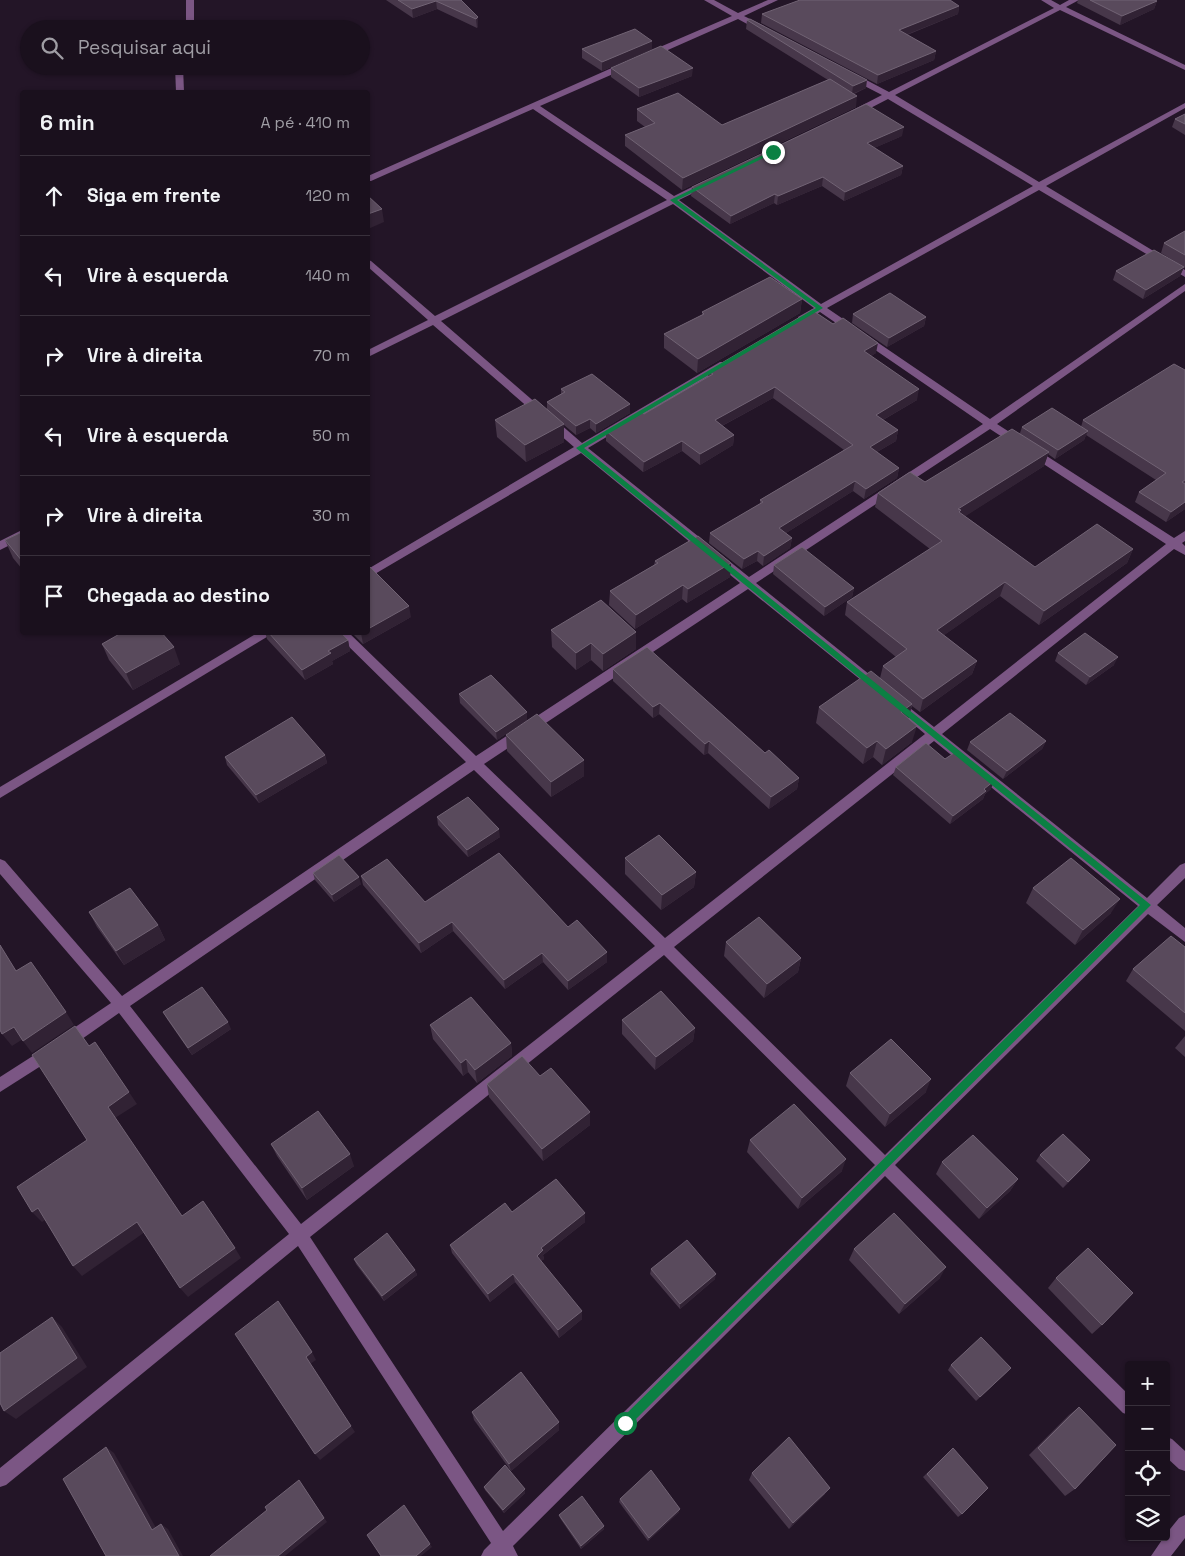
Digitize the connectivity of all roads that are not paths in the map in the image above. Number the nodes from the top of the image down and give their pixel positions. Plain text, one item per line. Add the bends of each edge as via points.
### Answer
1 (190, 0) edge
2 (708, 0) edge
3 (774, 0) edge
4 (1045, 0) edge
5 (1074, 0) edge
6 (1062, 8) junction
7 (737, 16) junction
8 (190, 20) edge
9 (771, 34) edge
10 (640, 59) edge
11 (631, 62) edge
12 (1185, 68) edge
13 (848, 74) edge
14 (179, 75) edge
15 (180, 90) edge
16 (890, 96) junction
17 (533, 105) junction
18 (1185, 105) edge
19 (847, 117) edge
20 (370, 178) edge
21 (716, 179) edge
22 (1039, 187) junction
23 (673, 200) junction
24 (370, 265) edge
25 (1185, 274) edge
26 (1185, 287) edge
27 (820, 308) junction
28 (432, 321) junction
29 (794, 323) edge
30 (370, 353) edge
31 (734, 358) edge
32 (990, 424) junction
33 (580, 448) junction
34 (20, 535) edge
35 (1181, 543) edge
36 (0, 546) edge
37 (370, 573) edge
38 (749, 583) junction
39 (264, 635) edge
40 (343, 635) edge
41 (933, 733) junction
42 (475, 763) junction
43 (0, 793) edge
44 (0, 865) edge
45 (1185, 869) edge
46 (1146, 905) junction
47 (1185, 936) edge
48 (665, 947) junction
49 (121, 1004) junction
50 (0, 1085) edge
51 (886, 1164) junction
52 (300, 1235) junction
53 (1128, 1406) edge
54 (1170, 1448) edge
55 (1185, 1463) edge
56 (0, 1479) edge
57 (1185, 1524) edge
58 (500, 1552) edge
59 (1160, 1556) edge

1 - 8 street
2 - 7 street
3 - 7 street
4 - 6 street
5 - 6 street
6 - 12 street
6 - 16 street
7 - 9 street
7 - 10 street
11 - 17 street
13 - 16 street
14 - 15 street
16 - 19 street
16 - 22 street
17 - 20 street
17 - 23 street
18 - 22 street
21 - 23 street
22 - 25 street
22 - 27 street
23 - 27 street
23 - 28 street
24 - 28 street
26 - 32 street
27 - 29 street
27 - 32 street
28 - 30 street
28 - 33 street
31 - 33 street
32 - 35 street
32 - 38 street
33 - 37 street
33 - 38 street
34 - 36 street
35 - 41 street
38 - 41 street
38 - 42 street
39 - 43 street
40 - 42 street
41 - 46 street
41 - 48 street
42 - 48 street
42 - 49 street
44 - 49 street
45 - 46 street
46 - 47 street
46 - 51 street
48 - 51 street
48 - 52 street
49 - 50 street
49 - 52 street
51 - 53 street
51 - 58 street
52 - 56 street
52 - 58 street
54 - 55 street
57 - 59 street

